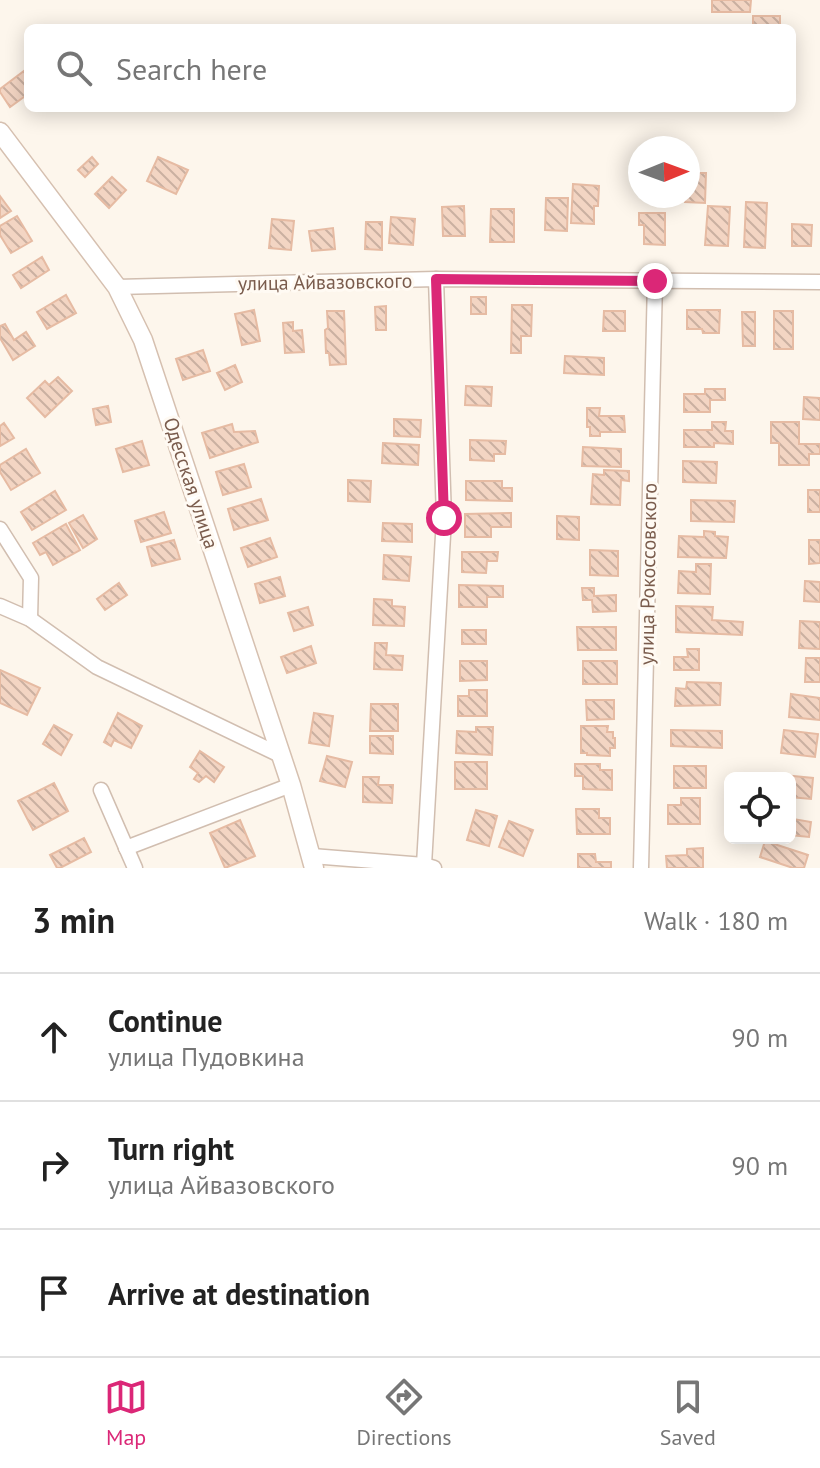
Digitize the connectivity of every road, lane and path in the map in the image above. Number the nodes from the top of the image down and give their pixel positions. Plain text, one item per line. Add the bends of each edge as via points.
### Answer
1 (0, 132) edge
2 (436, 279) junction
3 (655, 281) junction
4 (820, 282) edge
5 (117, 287) junction
6 (0, 529) edge
7 (0, 606) edge
8 (30, 619) junction
9 (280, 755) junction
10 (291, 785) junction
11 (101, 790) dead end
12 (126, 848) junction
13 (313, 862) edge
14 (429, 866) edge
15 (135, 868) edge
16 (641, 868) edge

1 - 5 main road, Одесская улица
2 - 3 street, улица Айвазовского
2 - 5 street, улица Айвазовского
2 - 14 street via 444,518
3 - 4 street, улица Айвазовского
3 - 16 street, улица Рокоссовского
5 - 9 main road, Одесская улица via 143,340
6 - 8 street via 31,578
7 - 8 street
8 - 9 street via 97,667
9 - 10 main road, Одесская улица
10 - 12 street
10 - 13 main road, Одесская улица
11 - 12 street
12 - 15 street
13 - 14 street

